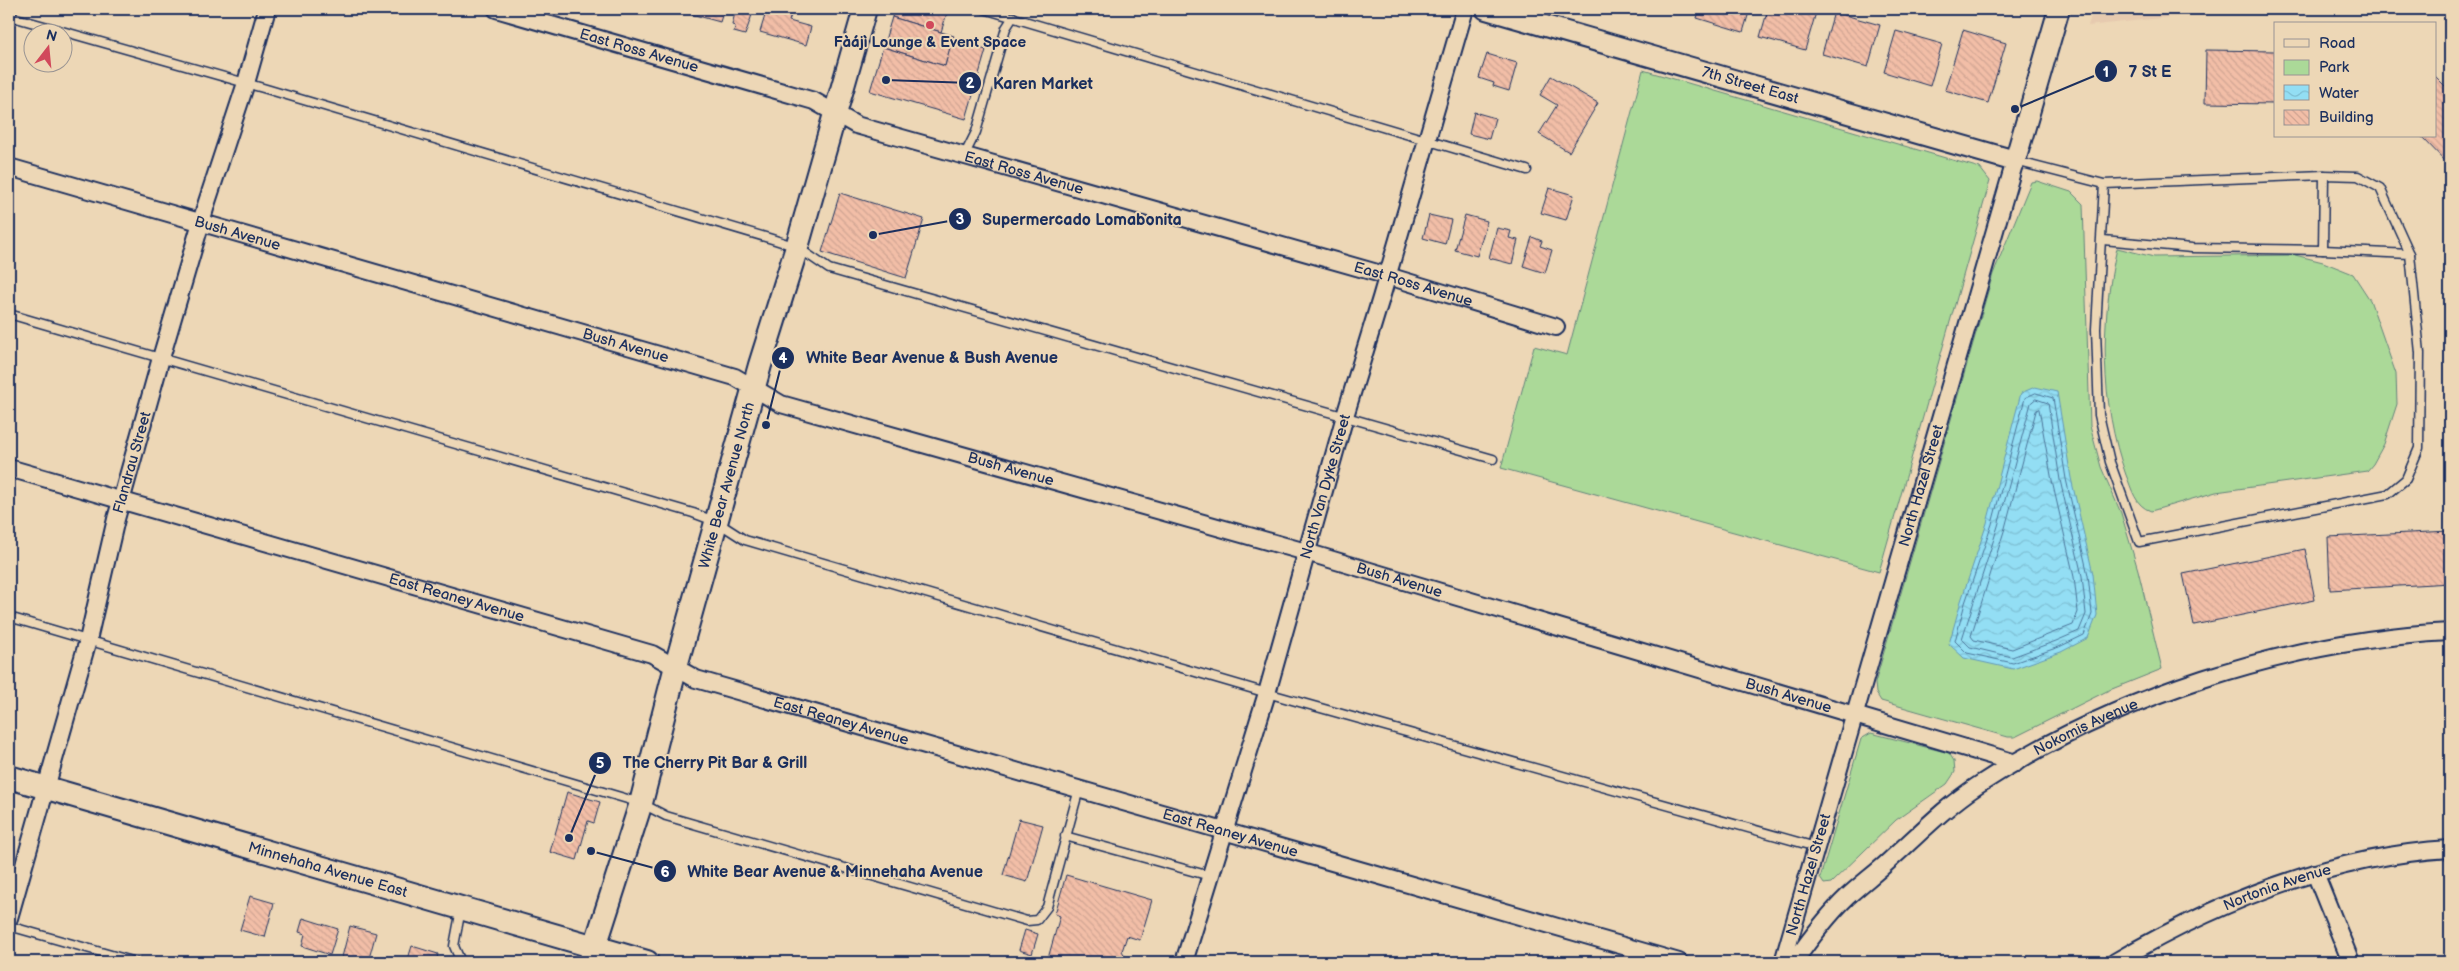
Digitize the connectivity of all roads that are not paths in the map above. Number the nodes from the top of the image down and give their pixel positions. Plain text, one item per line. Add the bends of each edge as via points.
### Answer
1 (267, 9) edge
2 (496, 9) edge
3 (865, 9) edge
4 (984, 9) edge
5 (1465, 9) edge
6 (1486, 9) edge
7 (2059, 9) edge
8 (9, 16) edge
9 (1013, 17) junction
10 (246, 83) junction
11 (835, 113) junction
12 (1427, 140) junction
13 (963, 157) junction
14 (2015, 161) junction
15 (9, 168) edge
16 (1527, 170) dead end
17 (2324, 175) junction
18 (2104, 184) junction
19 (201, 223) junction
20 (2103, 240) junction
21 (797, 247) junction
22 (2323, 250) junction
23 (2410, 254) junction
24 (1388, 276) junction
25 (9, 314) edge
26 (1556, 327) dead end
27 (161, 358) junction
28 (754, 388) junction
29 (1344, 416) junction
30 (1493, 459) dead end
31 (9, 468) edge
32 (121, 500) junction
33 (717, 522) junction
34 (1306, 552) junction
35 (9, 617) edge
36 (2450, 632) edge
37 (88, 640) junction
38 (676, 666) junction
39 (1267, 693) junction
40 (1854, 716) junction
41 (2016, 763) junction
42 (9, 777) edge
43 (46, 787) junction
44 (1079, 789) junction
45 (641, 803) junction
46 (1223, 831) junction
47 (1065, 836) junction
48 (1816, 847) junction
49 (2450, 849) edge
50 (2315, 873) junction
51 (1210, 876) junction
52 (461, 907) junction
53 (9, 918) edge
54 (9, 926) edge
55 (593, 954) edge
56 (136, 962) edge
57 (461, 962) edge
58 (647, 962) edge
59 (1184, 962) edge
60 (1679, 962) edge
61 (1782, 962) edge
62 (1794, 962) edge
63 (2115, 962) edge
64 (2350, 962) edge

1 - 10 street, Flandrau Street
2 - 11 street, East Ross Avenue via 814,101
3 - 11 main road, White Bear Avenue North
4 - 9 lane
5 - 12 street, North Van Dyke Street
6 - 14 street, 7th Street East
7 - 14 street, North Hazel Street
8 - 10 lane
9 - 12 lane
9 - 13 lane via 1006,28 976,132
10 - 19 street, Flandrau Street
10 - 21 lane
11 - 13 street, East Ross Avenue via 856,124
11 - 21 main road, White Bear Avenue North
12 - 16 lane
12 - 24 street, North Van Dyke Street
13 - 24 street, East Ross Avenue
14 - 18 lane
14 - 40 street, North Hazel Street
15 - 19 street, Bush Avenue
17 - 18 lane
17 - 22 lane
17 - 23 lane via 2358,176 2380,188
18 - 20 lane
19 - 27 street, Flandrau Street
19 - 28 street, Bush Avenue via 735,377
20 - 22 lane via 2192,248
20 - 23 lane via 2096,329 2099,415 2110,462 2139,542 2388,494 2406,479 2419,448 2420,353
21 - 28 main road, White Bear Avenue North
21 - 29 lane via 829,269
22 - 23 lane
24 - 26 street, East Ross Avenue
24 - 29 street, North Van Dyke Street
25 - 27 lane
27 - 32 street, Flandrau Street
27 - 33 lane
28 - 33 main road, White Bear Avenue North
28 - 34 street, Bush Avenue via 781,404
29 - 30 lane
29 - 34 street, North Van Dyke Street
31 - 32 street, East Reaney Avenue
32 - 37 street, Flandrau Street
32 - 38 street, East Reaney Avenue via 652,654
33 - 38 main road, White Bear Avenue North
33 - 39 lane via 745,540
34 - 39 street, North Van Dyke Street
34 - 40 street, Bush Avenue
35 - 37 lane
36 - 41 street, Nokomis Avenue via 2414,633 2338,645 2216,676 2104,718
37 - 43 street, Flandrau Street
37 - 45 lane
38 - 44 street, East Reaney Avenue via 696,679
38 - 45 main road, White Bear Avenue North
39 - 46 street, North Van Dyke Street
39 - 48 lane
40 - 41 street, Bush Avenue
40 - 48 street, North Hazel Street
41 - 62 street, Nokomis Avenue via 1976,787 1936,818 1846,898 1818,928
42 - 43 main road, Minnehaha Avenue East
43 - 52 main road, Minnehaha Avenue East
43 - 53 street, Flandrau Street
44 - 46 street, East Reaney Avenue
44 - 47 lane
45 - 47 lane via 666,816 1027,921 1037,920 1047,907
45 - 55 main road, White Bear Avenue North
46 - 51 street, North Van Dyke Street
46 - 60 street, East Reaney Avenue
47 - 51 lane
48 - 61 street, North Hazel Street
49 - 50 street, Nortonia Avenue via 2378,857
50 - 63 street, Nortonia Avenue via 2207,913
50 - 64 street
51 - 59 street, North Van Dyke Street
52 - 55 main road, Minnehaha Avenue East
52 - 57 lane via 454,946
54 - 56 lane
55 - 58 main road, Minnehaha Avenue East

